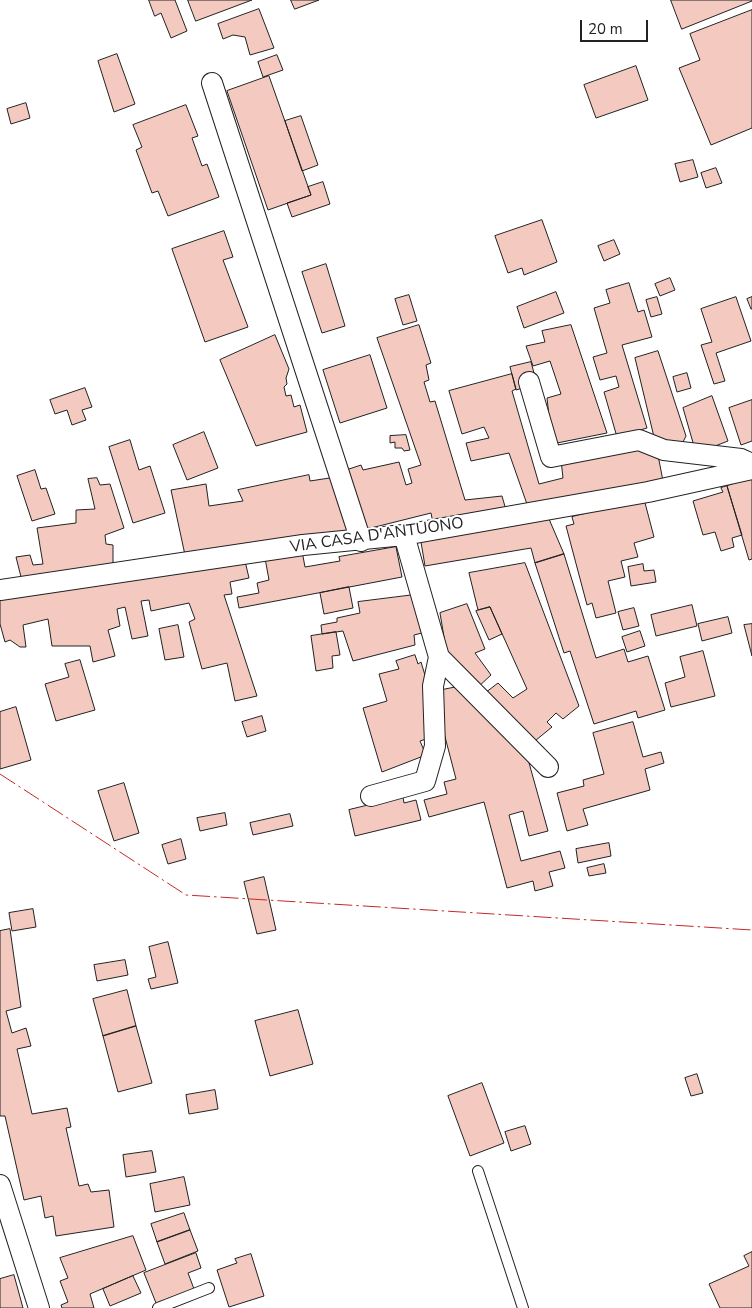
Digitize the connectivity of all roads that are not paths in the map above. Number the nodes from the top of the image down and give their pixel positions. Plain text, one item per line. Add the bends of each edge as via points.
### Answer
1 (212, 83) dead end
2 (529, 382) dead end
3 (752, 464) edge
4 (752, 469) edge
5 (404, 536) junction
6 (361, 541) junction
7 (0, 590) edge
8 (439, 657) junction
9 (548, 767) dead end
10 (371, 796) dead end
11 (478, 1171) dead end
12 (1, 1194) edge
13 (209, 1288) dead end
14 (39, 1308) edge
15 (158, 1308) edge
16 (523, 1308) edge

1 - 6 street
2 - 3 street via 551,457 639,440 664,450 741,459
4 - 5 street, VIA CASA D'ANTUONO via 648,492
5 - 6 street, VIA CASA D'ANTUONO
5 - 8 street
6 - 7 street, VIA CASA D'ANTUONO via 303,545
8 - 9 street
8 - 10 street via 433,686 435,746 425,781
11 - 16 lane
12 - 14 street
13 - 15 lane

